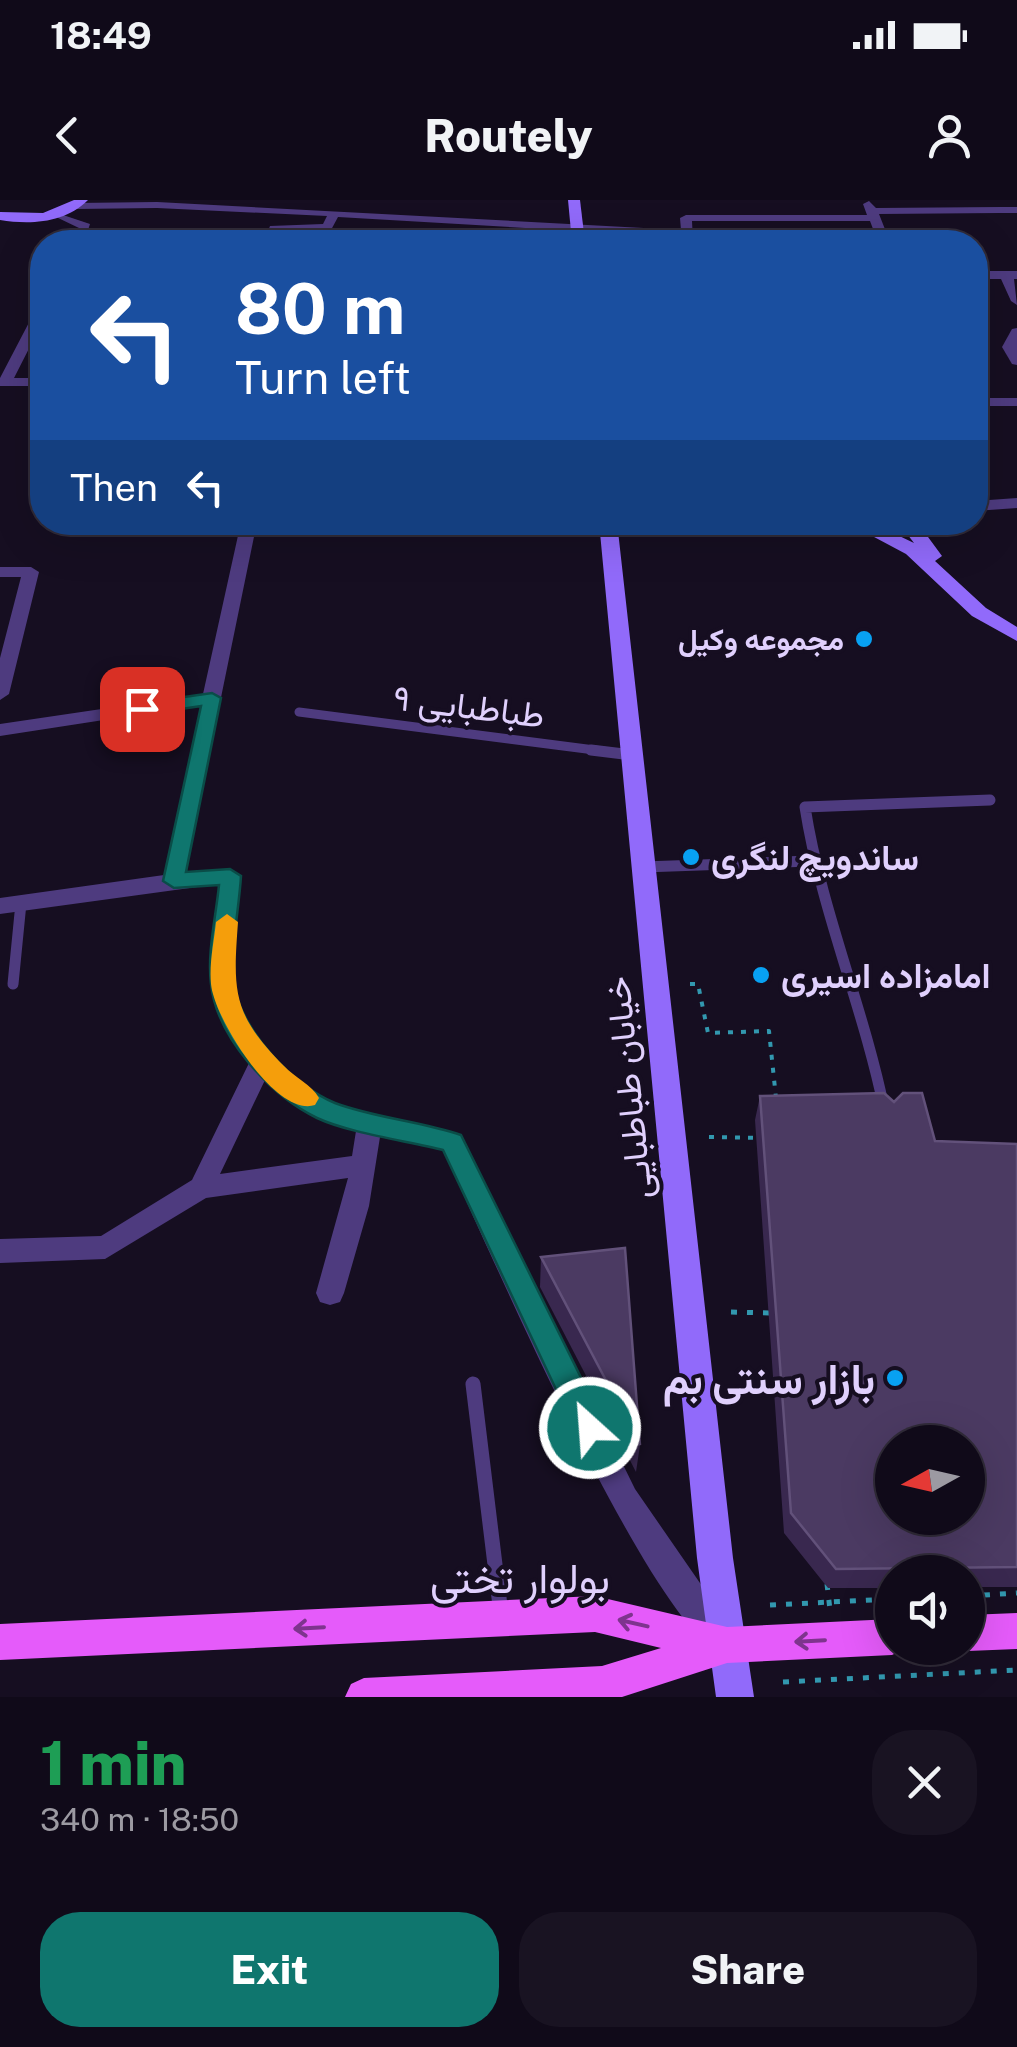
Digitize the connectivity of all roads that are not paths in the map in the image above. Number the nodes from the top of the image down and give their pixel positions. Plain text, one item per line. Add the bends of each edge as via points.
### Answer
1 (574, 200) edge
2 (784, 200) edge
3 (79, 203) edge
4 (996, 205) edge
5 (872, 210) edge
6 (1017, 210) edge
7 (334, 213) junction
8 (58, 214) junction
9 (0, 218) edge
10 (790, 218) junction
11 (84, 230) edge
12 (273, 230) edge
13 (515, 230) edge
14 (578, 230) edge
15 (687, 230) edge
16 (1012, 275) edge
17 (1017, 301) edge
18 (30, 332) edge
19 (1017, 332) edge
20 (1017, 361) edge
21 (2, 382) edge
22 (30, 382) edge
23 (988, 402) edge
24 (1017, 402) edge
25 (1017, 503) edge
26 (988, 505) edge
27 (246, 535) edge
28 (609, 535) edge
29 (882, 535) edge
30 (916, 535) edge
31 (0, 572) edge
32 (1017, 626) edge
33 (1017, 635) edge
34 (0, 694) edge
35 (212, 698) junction
36 (298, 712) dead end
37 (0, 730) edge
38 (632, 755) junction
39 (990, 800) dead end
40 (811, 861) junction
41 (644, 867) junction
42 (174, 881) junction
43 (11, 904) edge
44 (13, 984) dead end
45 (262, 1060) junction
46 (886, 1117) edge
47 (370, 1122) junction
48 (362, 1164) junction
49 (201, 1188) junction
50 (0, 1251) edge
51 (330, 1293) dead end
52 (473, 1384) dead end
53 (502, 1618) junction
54 (1017, 1631) edge
55 (985, 1633) edge
56 (875, 1638) edge
57 (0, 1642) edge
58 (728, 1645) junction
59 (529, 1693) edge
60 (364, 1697) edge
61 (735, 1697) edge

1 - 14 main road
2 - 10 street
3 - 7 street
3 - 8 main road
4 - 5 street
4 - 6 lane
5 - 10 street
7 - 12 street via 327,228
7 - 13 street
8 - 9 main road
8 - 11 street
10 - 15 street via 686,218
16 - 17 street
18 - 21 street
19 - 20 street via 1009,348
21 - 22 street
23 - 24 street
25 - 26 street
27 - 35 street
28 - 38 main road, خیابان طباطبایی
29 - 33 main road via 913,550 979,612
30 - 32 main road via 986,609
31 - 34 street via 30,572
35 - 37 street
35 - 42 street
36 - 38 lane, طباطبایی ۹
38 - 41 main road, خیابان طباطبایی
39 - 40 lane via 805,807
40 - 41 lane
40 - 46 lane via 875,1054
41 - 58 main road, خیابان طباطبایی
42 - 43 street
42 - 45 street via 230,876 222,984 234,1020
43 - 44 lane
45 - 47 street via 326,1111
45 - 49 street
47 - 48 street
47 - 58 street via 452,1142 624,1500
48 - 49 street
48 - 51 street
49 - 50 street via 104,1248
52 - 53 lane
53 -> 57 main road, بولوار تختی
58 -> 53 main road, بولوار تختی via 595,1614
54 - 55 main road
56 -> 58 main road
58 - 59 main road via 602,1685
58 - 61 main road, خیابان طباطبایی
59 - 60 main road

